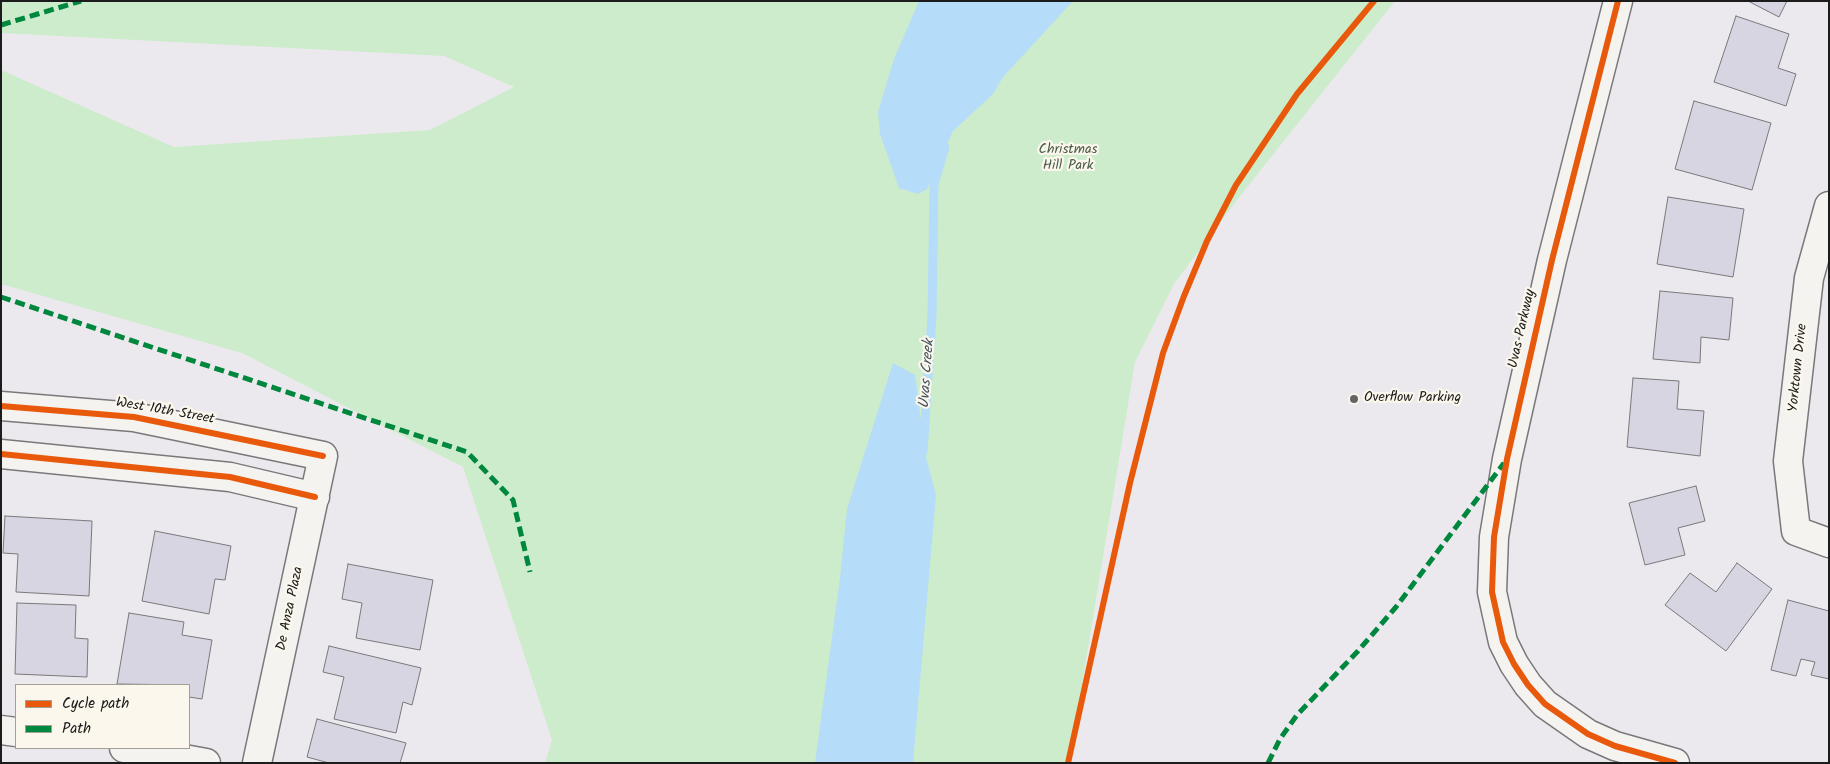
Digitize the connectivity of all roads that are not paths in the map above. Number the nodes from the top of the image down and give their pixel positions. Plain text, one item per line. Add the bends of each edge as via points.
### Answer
1 (1618, 1) edge
2 (1829, 206) edge
3 (1, 406) edge
4 (1, 454) edge
5 (323, 456) joint
6 (315, 497) junction
7 (1829, 543) edge
8 (1, 730) edge
9 (15, 732) edge
10 (129, 749) edge
11 (206, 763) edge
12 (257, 763) edge
13 (1675, 763) edge

1 - 13 street, Uvas Parkway via 1552,260 1500,497 1494,537 1492,592 1503,642 1528,685 1545,704 1564,719 1615,746
2 - 7 street, Yorktown Drive via 1809,278 1788,461 1796,531
3 - 5 street, West 10th Street via 134,417
4 - 6 street via 230,477
5 - 6 street, De Anza Plaza
6 - 12 street, De Anza Plaza
8 - 9 street
10 - 11 street

